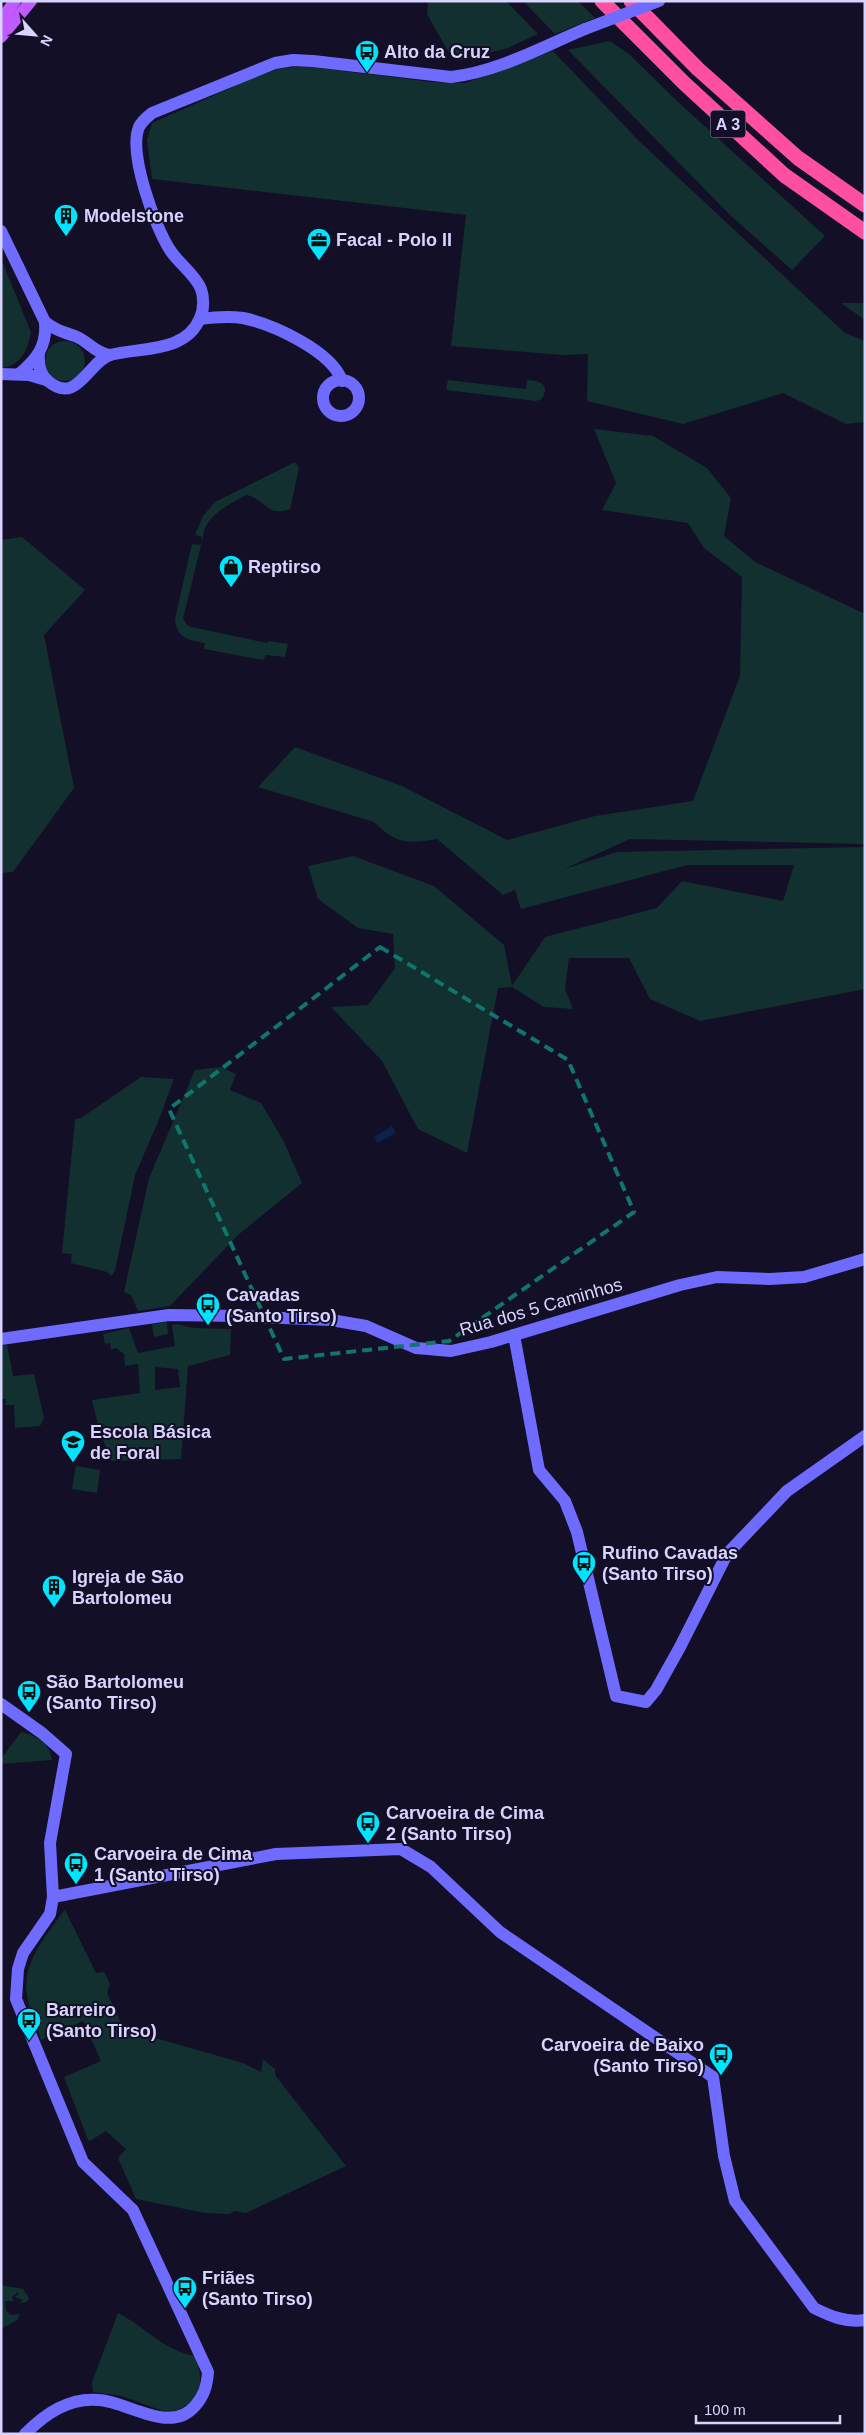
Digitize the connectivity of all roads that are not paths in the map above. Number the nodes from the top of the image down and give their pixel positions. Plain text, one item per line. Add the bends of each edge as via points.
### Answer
1 (8, 1) edge
2 (15, 1) edge
3 (30, 1) edge
4 (602, 1) edge
5 (631, 1) edge
6 (659, 1) edge
7 (1, 9) edge
8 (1, 20) edge
9 (1, 37) edge
10 (865, 205) edge
11 (1, 232) edge
12 (865, 232) edge
13 (200, 319) junction
14 (45, 322) junction
15 (67, 334) junction
16 (86, 344) junction
17 (41, 350) junction
18 (110, 355) junction
19 (89, 372) junction
20 (1, 374) edge
21 (19, 374) junction
22 (46, 380) junction
23 (342, 381) dead end
24 (865, 1259) edge
25 (514, 1335) junction
26 (1, 1339) edge
27 (865, 1436) edge
28 (1, 1704) edge
29 (53, 1897) junction
30 (865, 2320) edge
31 (25, 2434) edge

1 - 7 street
2 - 8 main road
3 - 9 main road
4 - 12 highway, A 3 via 684,83 784,175
5 - 10 highway, A 3 via 698,69 798,158
6 - 13 street, bridge via 469,75 451,77 293,60 275,63 152,113 139,127 137,151 151,213 170,251 200,288 203,310
11 - 14 street
13 - 18 street via 182,341
13 - 23 street via 226,316 272,327 332,364
14 - 15 street
14 - 17 street
15 - 16 street
15 - 17 street via 52,337
16 - 18 street
16 - 19 street via 92,358
17 - 21 street
17 - 22 street via 39,367
18 - 19 street
19 - 22 street via 80,383 66,388
20 - 21 street
21 - 22 street
24 - 25 street, Rua dos 5 Caminhos via 804,1277 717,1277 680,1284
25 - 26 street, Rua dos 5 Caminhos via 451,1351 416,1348 366,1326 330,1320 169,1315
25 - 27 street via 540,1470 565,1501 577,1532 616,1696 646,1702 680,1647 727,1554 787,1491
28 - 29 street via 42,1732 66,1754 50,1843
29 - 30 street via 276,1854 401,1849 431,1867 500,1932 713,2077 724,2156 735,2201 814,2308 831,2317 855,2322
29 - 31 street via 50,1914 23,1953 18,1969 16,1999 83,2162 133,2210 208,2372 207,2386 200,2400 191,2411 178,2418 159,2419 97,2399 61,2406 43,2416

